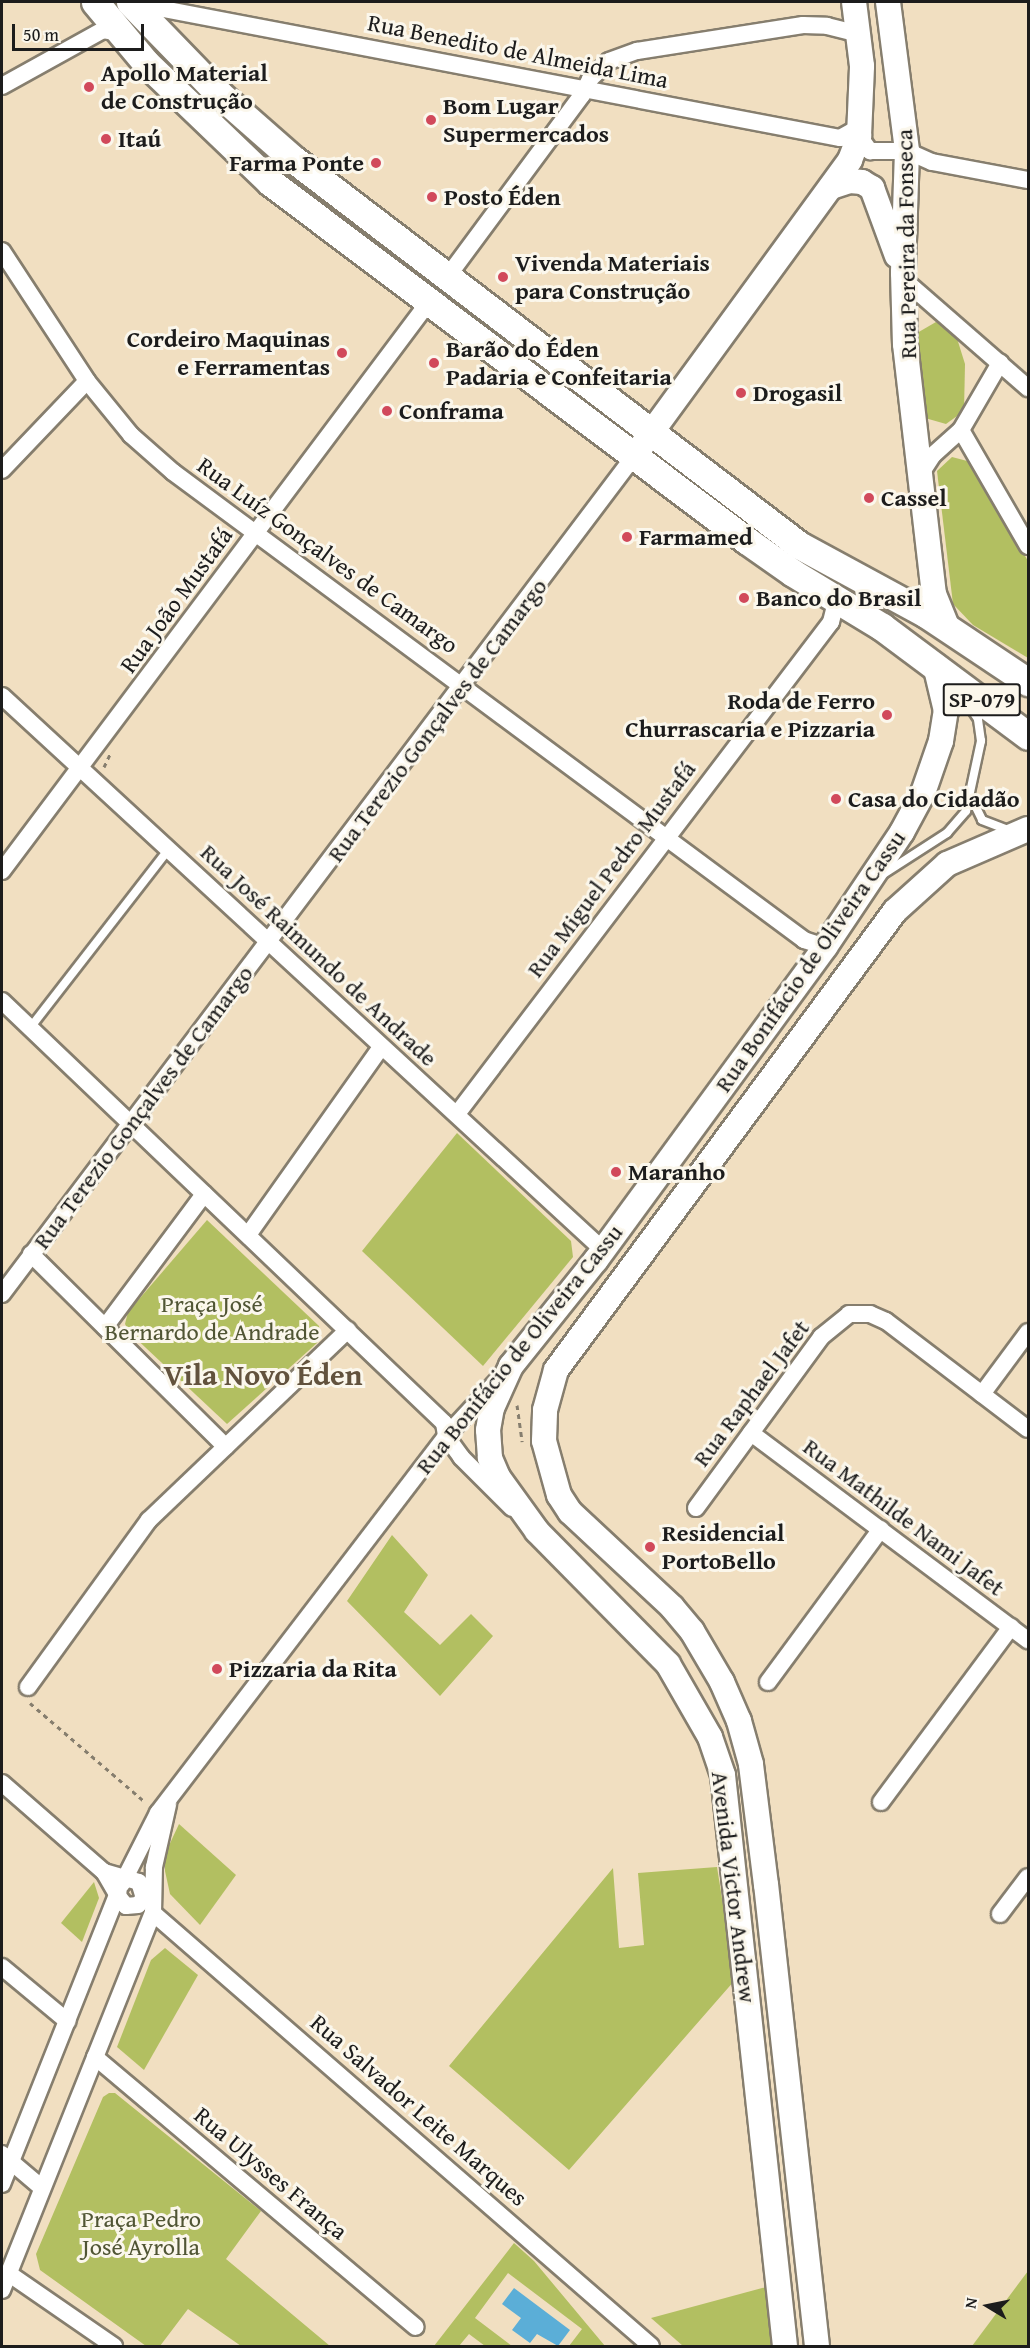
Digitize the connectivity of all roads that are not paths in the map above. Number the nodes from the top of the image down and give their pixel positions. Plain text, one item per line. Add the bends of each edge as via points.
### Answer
1 (95, 2) edge
2 (130, 2) edge
3 (854, 2) edge
4 (888, 2) edge
5 (120, 33) junction
6 (859, 34) junction
7 (2, 86) edge
8 (586, 87) junction
9 (858, 132) junction
10 (907, 151) junction
11 (1029, 180) edge
12 (831, 187) junction
13 (2, 251) edge
14 (448, 276) junction
15 (903, 276) junction
16 (431, 300) junction
17 (530, 340) junction
18 (1000, 363) junction
19 (87, 381) junction
20 (1029, 388) edge
21 (961, 430) junction
22 (652, 434) junction
23 (635, 456) junction
24 (2, 470) edge
25 (922, 472) junction
26 (256, 531) junction
27 (1029, 546) edge
28 (829, 594) junction
29 (947, 627) junction
30 (935, 665) junction
31 (1029, 682) edge
32 (465, 685) junction
33 (2, 696) edge
34 (1029, 736) edge
35 (81, 769) junction
36 (971, 797) junction
37 (1023, 830) edge
38 (666, 834) junction
39 (169, 849) junction
40 (2, 871) edge
41 (855, 903) junction
42 (873, 940) junction
43 (267, 944) junction
44 (825, 947) junction
45 (2, 1001) edge
46 (30, 1028) junction
47 (381, 1047) junction
48 (456, 1113) junction
49 (131, 1123) junction
50 (204, 1194) junction
51 (248, 1235) junction
52 (603, 1250) junction
53 (31, 1254) junction
54 (2, 1294) edge
55 (105, 1327) junction
56 (348, 1330) junction
57 (1029, 1332) edge
58 (568, 1353) junction
59 (511, 1366) junction
60 (982, 1394) junction
61 (1029, 1429) edge
62 (751, 1433) junction
63 (446, 1436) junction
64 (544, 1441) joint
65 (226, 1447) junction
66 (696, 1508) dead end
67 (881, 1529) junction
68 (537, 1531) junction
69 (569, 1563) junction
70 (649, 1584) junction
71 (1011, 1627) junction
72 (1029, 1640) edge
73 (768, 1682) dead end
74 (28, 1687) road end
75 (2, 1783) edge
76 (169, 1799) junction
77 (881, 1802) dead end
78 (1029, 1877) edge
79 (125, 1890) junction
80 (153, 1914) junction
81 (1000, 1914) dead end
82 (2, 1967) edge
83 (67, 2021) junction
84 (95, 2057) junction
85 (6, 2157) edge
86 (2, 2184) edge
87 (42, 2188) junction
88 (8, 2273) junction
89 (2, 2290) edge
90 (416, 2327) dead end
91 (114, 2346) edge
92 (651, 2346) edge
93 (785, 2346) edge
94 (817, 2346) edge

1 - 5 main road, SP-079
2 - 8 street, Rua Benedito de Almeida Lima via 160,11
2 - 14 main road, SP-079 via 252,125
3 - 6 main road, Rua Pereira da Fonseca
4 - 10 main road, Rua Pereira da Fonseca
5 - 7 street via 103,30
5 - 16 main road, SP-079 via 187,104 270,182
6 - 8 street via 838,27 803,26 637,51 609,61
6 - 9 main road, Rua Pereira da Fonseca via 862,66
8 - 9 street, Rua Benedito de Almeida Lima via 840,138
8 - 14 street
9 - 10 street via 870,150
9 - 12 main road, Rua Terezio Gonçalves de Camargo via 850,160
10 - 11 street via 932,162
10 - 15 main road, Rua Pereira da Fonseca
12 - 15 main road via 850,181 872,188
12 - 22 main road, Rua Terezio Gonçalves de Camargo
13 - 19 street, Rua Luíz Gonçalves de Camargo
14 - 17 main road, SP-079
15 - 18 street
15 - 25 main road, Rua Pereira da Fonseca via 905,344
16 - 17 main road via 438,294 448,296 501,333
16 - 23 main road, SP-079
16 - 26 street, Rua João Mustafá
17 - 22 main road, SP-079
18 - 20 street
18 - 21 street
19 - 24 street
19 - 26 street, Rua Luíz Gonçalves de Camargo via 131,435 173,472
21 - 25 street via 933,455
21 - 27 street
22 - 23 main road, Rua Terezio Gonçalves de Camargo
22 - 29 main road, SP-079 via 799,545
23 - 28 main road, SP-079 via 755,547
23 - 32 street, Rua Terezio Gonçalves de Camargo
25 - 29 main road, Rua Pereira da Fonseca via 934,594
26 - 32 street, Rua Luíz Gonçalves de Camargo
26 - 35 street, Rua João Mustafá
28 - 30 main road, SP-079
28 - 38 street, Rua Miguel Pedro Mustafá via 835,606 831,622
29 - 31 main road, SP-079
30 - 34 main road, SP-079
30 - 36 lane via 978,719 981,741
30 - 41 main road, Rua Bonifácio de Oliveira Cassu via 946,711 932,770 902,832
32 - 38 street, Rua Luíz Gonçalves de Camargo
32 - 43 street, Rua Terezio Gonçalves de Camargo
33 - 35 street, Rua José Raimundo de Andrade
35 - 39 street, Rua José Raimundo de Andrade
35 - 40 street, Rua João Mustafá
36 - 37 lane via 982,820
36 - 41 lane via 966,811 947,833 903,858
37 - 42 main road, Rua Bonifácio de Oliveira Cassu via 947,864 917,888
38 - 44 street, Rua Luíz Gonçalves de Camargo via 804,940
38 - 48 street, Rua Miguel Pedro Mustafá
39 - 43 street, Rua José Raimundo de Andrade
39 - 46 lane
41 - 44 main road, Rua Bonifácio de Oliveira Cassu
42 - 44 main road via 854,946
42 - 58 main road, Rua Bonifácio de Oliveira Cassu
43 - 47 street, Rua José Raimundo de Andrade
43 - 49 street, Rua Terezio Gonçalves de Camargo
44 - 52 main road, Rua Bonifácio de Oliveira Cassu
45 - 46 street
46 - 49 street
47 - 48 street, Rua José Raimundo de Andrade
47 - 51 street
48 - 52 street, Rua José Raimundo de Andrade
49 - 50 street
49 - 53 street, Rua Terezio Gonçalves de Camargo
50 - 51 street
50 - 55 street
51 - 56 street
52 - 58 main road via 602,1285 574,1333
52 - 59 main road, Rua Bonifácio de Oliveira Cassu
53 - 54 street, Rua Terezio Gonçalves de Camargo
53 - 55 street
55 - 65 street
56 - 63 street via 444,1423
56 - 65 street
57 - 60 street
58 - 64 main road, Rua Bonifácio de Oliveira Cassu via 548,1392
59 - 63 street, Rua Bonifácio de Oliveira Cassu
59 - 68 main road, Avenida Victor Andrew via 492,1408 490,1458 498,1477
60 - 61 street, Rua Raphael Jafet
60 - 62 street, Rua Raphael Jafet via 886,1321 870,1314 849,1314 821,1337
62 - 66 street, Rua Raphael Jafet
62 - 67 street, Rua Mathilde Nami Jafet
63 - 68 street via 476,1474
63 - 76 street, Rua Bonifácio de Oliveira Cassu
64 - 70 main road, Avenida Victor Andrew via 552,1480 570,1512
65 - 74 street via 149,1520
67 - 71 street, Rua Mathilde Nami Jafet
67 - 73 street
68 - 69 main road, Avenida Victor Andrew
69 - 70 main road via 589,1567 620,1590
69 - 93 main road, Avenida Victor Andrew via 668,1664 706,1728 723,1775
70 - 94 main road, Avenida Victor Andrew via 692,1631 722,1682 751,1764
71 - 72 street, Rua Mathilde Nami Jafet
71 - 77 street
75 - 79 street, Rua Salvador Leite Marques
76 - 79 street, Rua Bonifácio de Oliveira Cassu via 158,1813
76 - 80 street, Rua Bonifácio de Oliveira Cassu via 154,1868
78 - 81 street
79 - 80 street, Rua Salvador Leite Marques
79 - 83 street, Rua Bonifácio de Oliveira Cassu
80 - 84 street, Rua Bonifácio de Oliveira Cassu
80 - 92 street, Rua Salvador Leite Marques
82 - 83 street
83 - 85 street, Rua Bonifácio de Oliveira Cassu
84 - 87 street, Rua Bonifácio de Oliveira Cassu
84 - 90 street, Rua Ulysses França
85 - 86 street, Rua Bonifácio de Oliveira Cassu
85 - 87 street
87 - 88 street, Rua Bonifácio de Oliveira Cassu
88 - 89 street, Rua Bonifácio de Oliveira Cassu
88 - 91 street

